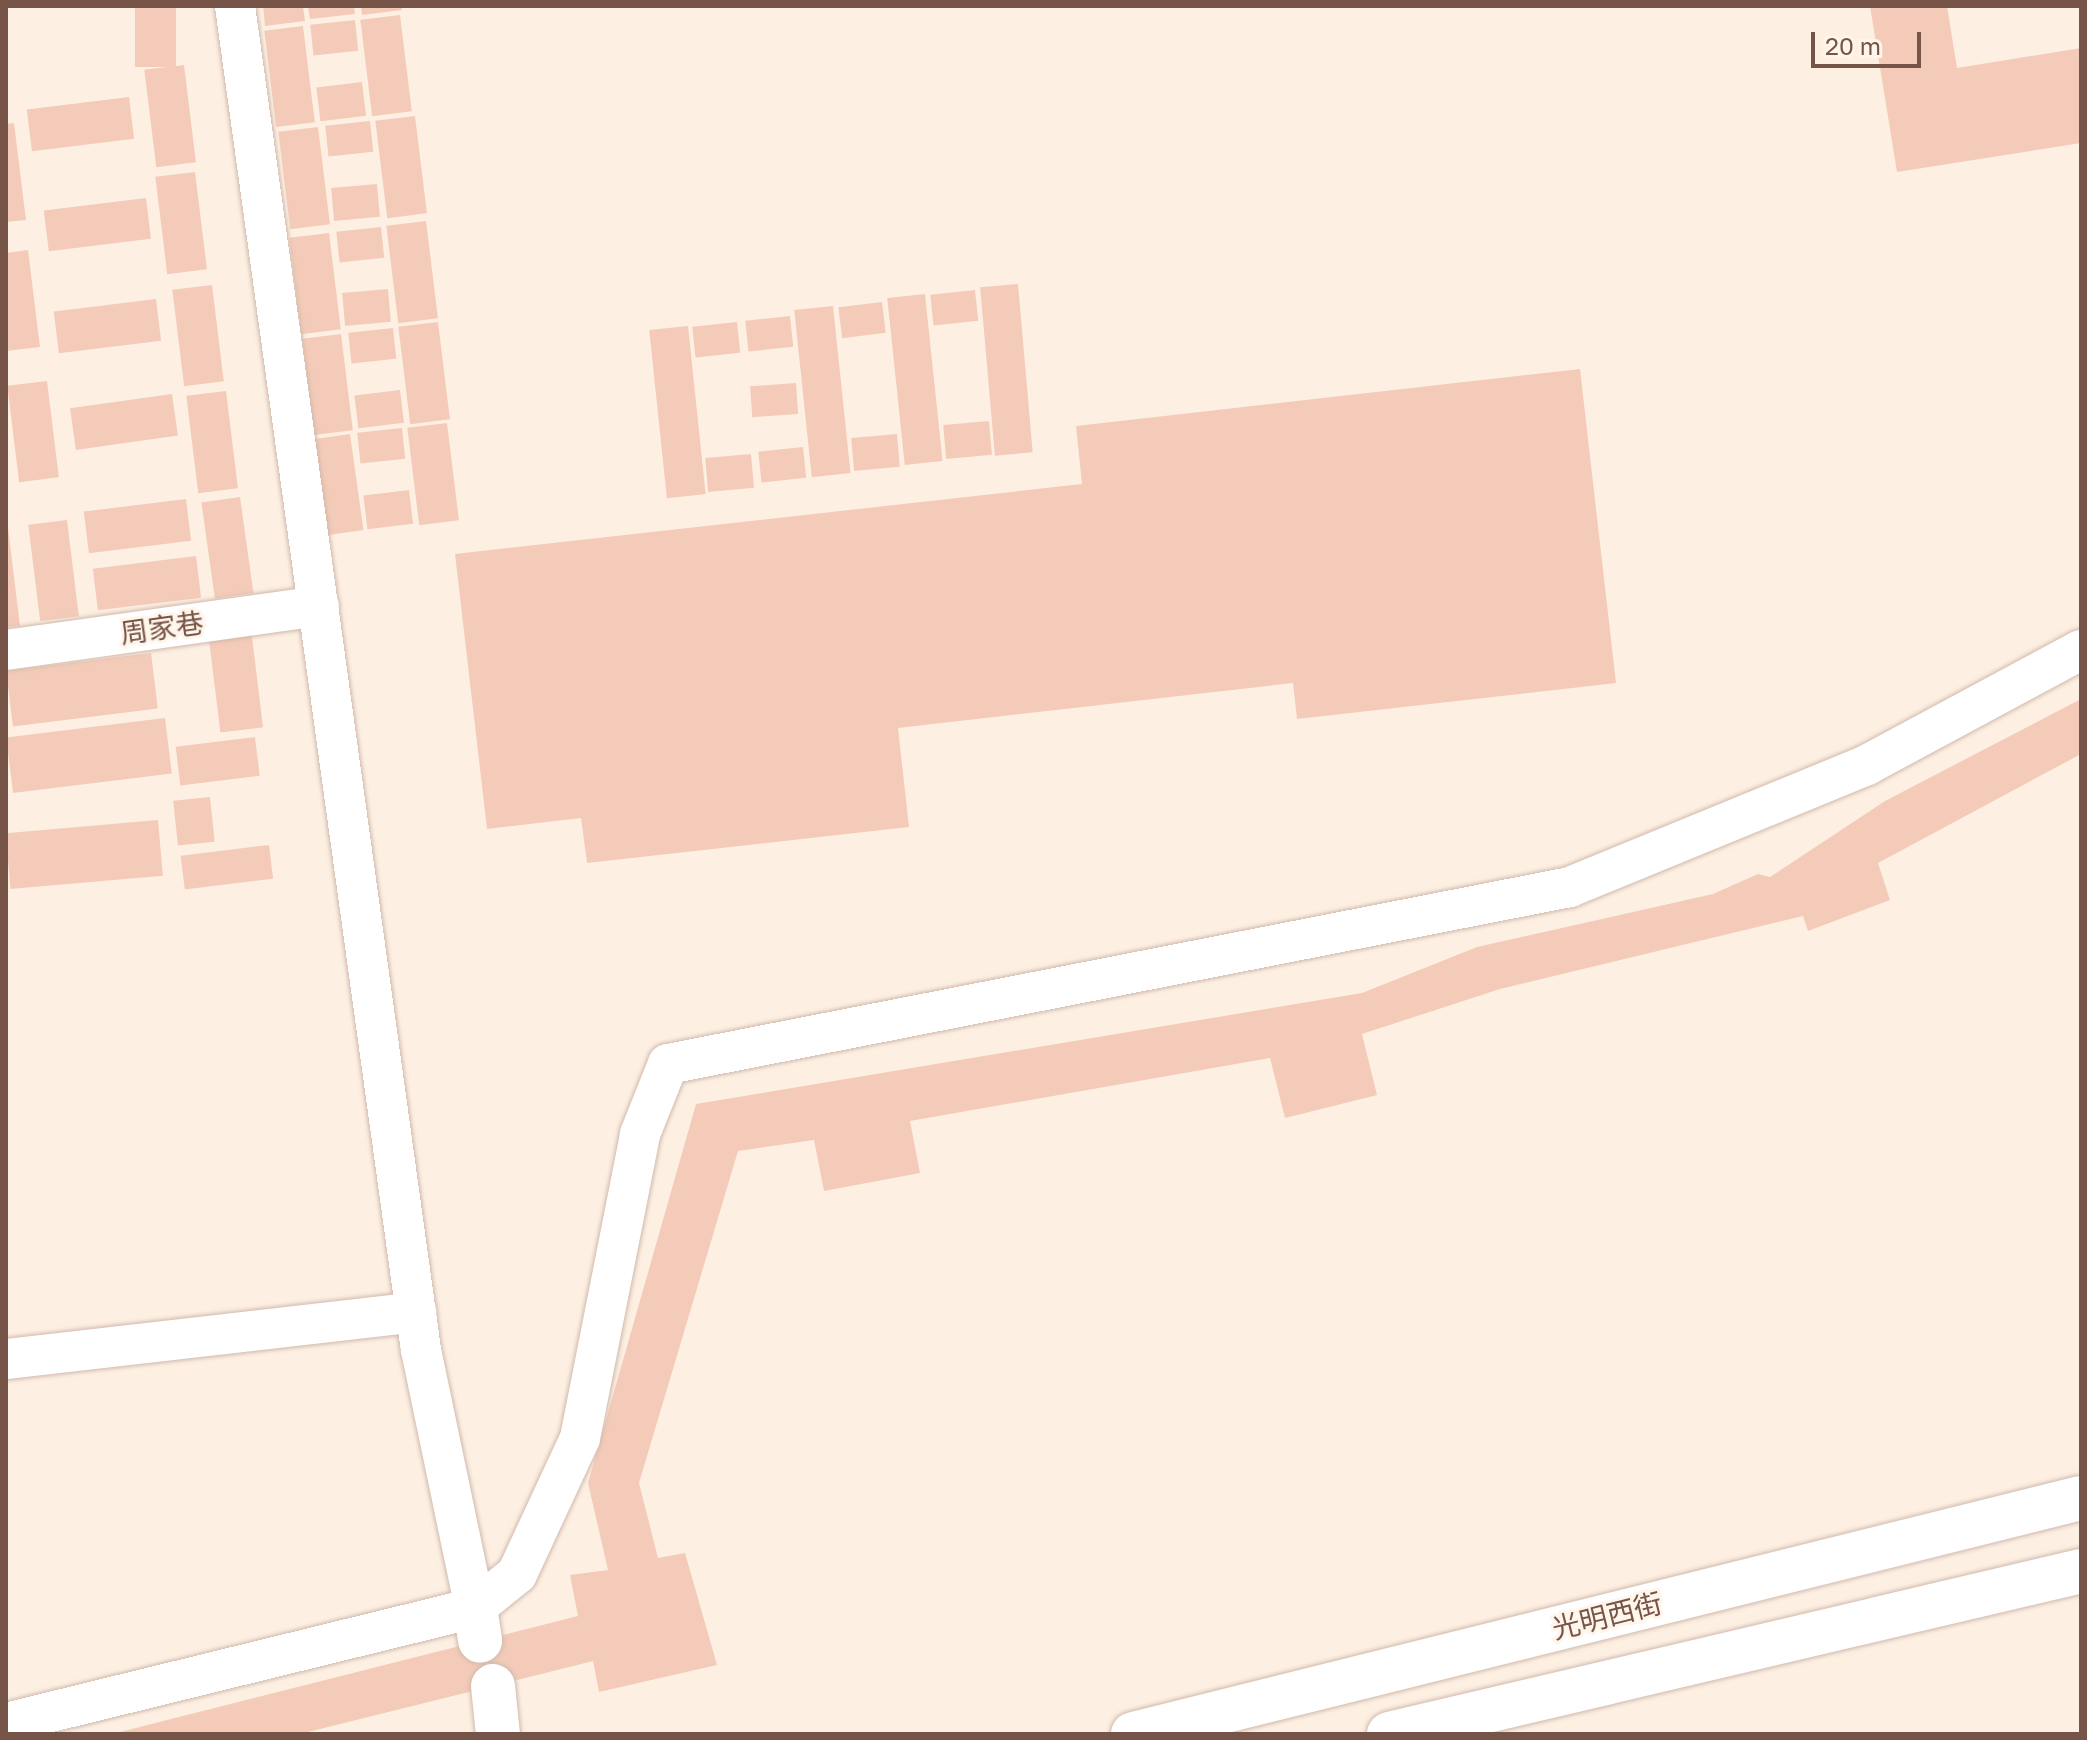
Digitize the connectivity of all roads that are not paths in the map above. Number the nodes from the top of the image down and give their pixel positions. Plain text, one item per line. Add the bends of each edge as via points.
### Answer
1 (235, 6) edge
2 (319, 606) junction
3 (6, 650) edge
4 (2081, 650) edge
5 (416, 1312) junction
6 (6, 1359) edge
7 (2081, 1498) edge
8 (2081, 1571) edge
9 (478, 1625) junction
10 (493, 1686) dead end
11 (6, 1723) edge
12 (498, 1734) edge
13 (1133, 1734) edge
14 (1389, 1734) edge

1 - 2 street
2 - 3 street, 周家巷
2 - 5 street
4 - 9 street via 1867,765 1570,887 668,1064 640,1134 580,1438 517,1574
5 - 6 street
5 - 9 street
7 - 13 main road, 光明西街
8 - 14 main road
9 - 11 street
10 - 12 main road

